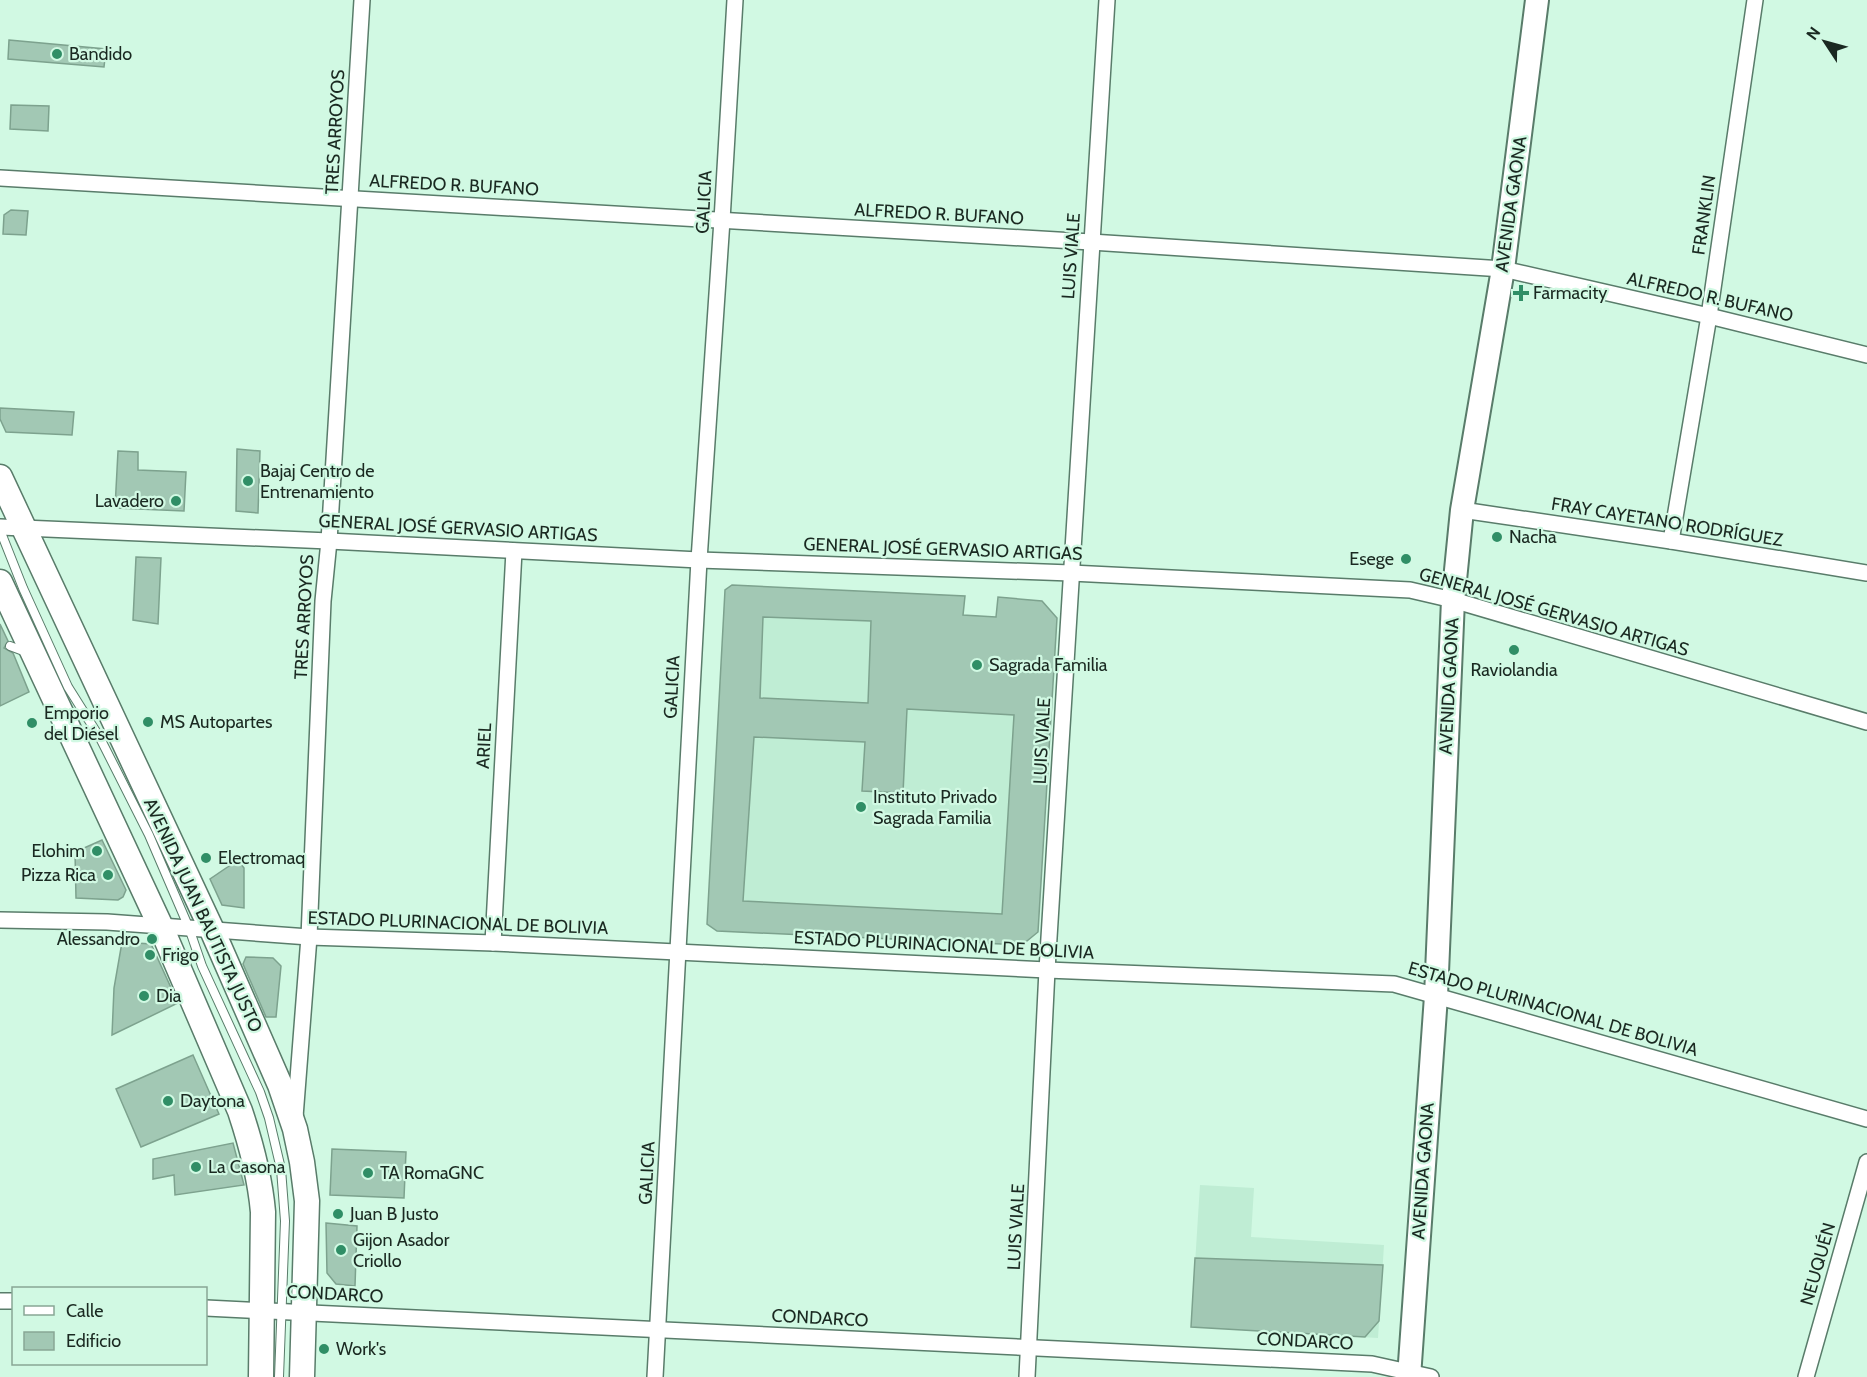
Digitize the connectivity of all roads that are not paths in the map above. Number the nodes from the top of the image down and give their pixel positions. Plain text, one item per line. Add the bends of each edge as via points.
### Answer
1 (362, 0) edge
2 (735, 0) edge
3 (1107, 0) edge
4 (1537, 0) edge
5 (1755, 0) edge
6 (0, 178) edge
7 (351, 198) junction
8 (722, 220) junction
9 (1091, 242) junction
10 (1503, 269) junction
11 (1709, 316) junction
12 (1867, 355) edge
13 (0, 477) edge
14 (1462, 510) junction
15 (0, 528) edge
16 (24, 528) junction
17 (329, 541) junction
18 (1671, 541) junction
19 (514, 551) junction
20 (699, 560) junction
21 (1071, 573) junction
22 (1867, 573) edge
23 (0, 582) edge
24 (1453, 600) junction
25 (10, 646) dead end
26 (33, 654) junction
27 (1867, 722) edge
28 (0, 920) edge
29 (161, 927) junction
30 (200, 929) junction
31 (309, 937) junction
32 (493, 943) junction
33 (678, 951) junction
34 (1047, 970) junction
35 (1436, 996) junction
36 (1867, 1119) edge
37 (295, 1129) junction
38 (1867, 1162) edge
39 (207, 1308) edge
40 (282, 1311) junction
41 (658, 1330) junction
42 (1029, 1347) junction
43 (1409, 1374) edge
44 (261, 1377) edge
45 (279, 1377) edge
46 (302, 1377) edge
47 (655, 1377) edge
48 (1027, 1377) edge
49 (1431, 1377) edge
50 (1806, 1377) edge

1 - 7 street, TRES ARROYOS
2 - 8 street, GALICIA
3 - 9 street, LUIS VIALE
4 - 10 main road, AVENIDA GAONA
5 - 11 street, FRANKLIN
6 - 7 street, ALFREDO R. BUFANO
7 - 8 street, ALFREDO R. BUFANO
7 - 17 street, TRES ARROYOS
8 - 9 street, ALFREDO R. BUFANO
8 - 20 street, GALICIA
9 - 10 street, ALFREDO R. BUFANO
9 - 21 street, LUIS VIALE
10 - 11 street, ALFREDO R. BUFANO
10 - 14 main road, AVENIDA GAONA
11 - 12 street, ALFREDO R. BUFANO
11 - 18 street, FRANKLIN
13 - 16 main road, AVENIDA JUAN BAUTISTA JUSTO
14 - 18 street, FRAY CAYETANO RODRÍGUEZ
14 - 24 main road, AVENIDA GAONA
15 - 16 street, GENERAL JOSÉ GERVASIO ARTIGAS
15 - 30 lane via 68,687 100,738
16 - 17 street, GENERAL JOSÉ GERVASIO ARTIGAS
16 - 30 main road, AVENIDA JUAN BAUTISTA JUSTO
17 - 19 street, GENERAL JOSÉ GERVASIO ARTIGAS
17 - 31 street, TRES ARROYOS
18 - 22 street, FRAY CAYETANO RODRÍGUEZ
19 - 20 street, GENERAL JOSÉ GERVASIO ARTIGAS
19 - 32 street, ARIEL
20 - 21 street, GENERAL JOSÉ GERVASIO ARTIGAS
20 - 33 street, GALICIA
21 - 24 street, GENERAL JOSÉ GERVASIO ARTIGAS via 1410,590
21 - 34 street, LUIS VIALE
23 - 26 main road, AVENIDA JUAN BAUTISTA JUSTO
24 - 27 street, GENERAL JOSÉ GERVASIO ARTIGAS
24 - 35 main road, AVENIDA GAONA
25 - 26 lane
26 - 29 main road, AVENIDA JUAN BAUTISTA JUSTO
28 - 29 street, ESTADO PLURINACIONAL DE BOLIVIA
29 - 30 street, ESTADO PLURINACIONAL DE BOLIVIA
29 - 40 main road, AVENIDA JUAN BAUTISTA JUSTO via 251,1142
30 - 31 street, ESTADO PLURINACIONAL DE BOLIVIA
30 - 37 main road, AVENIDA JUAN BAUTISTA JUSTO via 280,1085
30 - 40 lane via 202,966 260,1092 276,1144 285,1221
31 - 32 street, ESTADO PLURINACIONAL DE BOLIVIA
31 - 37 street, TRES ARROYOS
32 - 33 street, ESTADO PLURINACIONAL DE BOLIVIA
33 - 34 street, ESTADO PLURINACIONAL DE BOLIVIA
33 - 41 street, GALICIA
34 - 35 street, ESTADO PLURINACIONAL DE BOLIVIA via 1394,984
34 - 42 street, LUIS VIALE
35 - 36 street, ESTADO PLURINACIONAL DE BOLIVIA
35 - 43 main road, AVENIDA GAONA
37 - 40 main road, AVENIDA JUAN BAUTISTA JUSTO via 307,1201
38 - 50 street, NEUQUÉN
39 - 40 street, CONDARCO
40 - 41 street, CONDARCO
40 - 44 main road, AVENIDA JUAN BAUTISTA JUSTO
40 - 45 lane
40 - 46 main road, AVENIDA JUAN BAUTISTA JUSTO
41 - 42 street, CONDARCO
41 - 47 street, GALICIA
42 - 43 street, CONDARCO via 1372,1364
42 - 48 street, LUIS VIALE
43 - 49 street, CONDARCO

